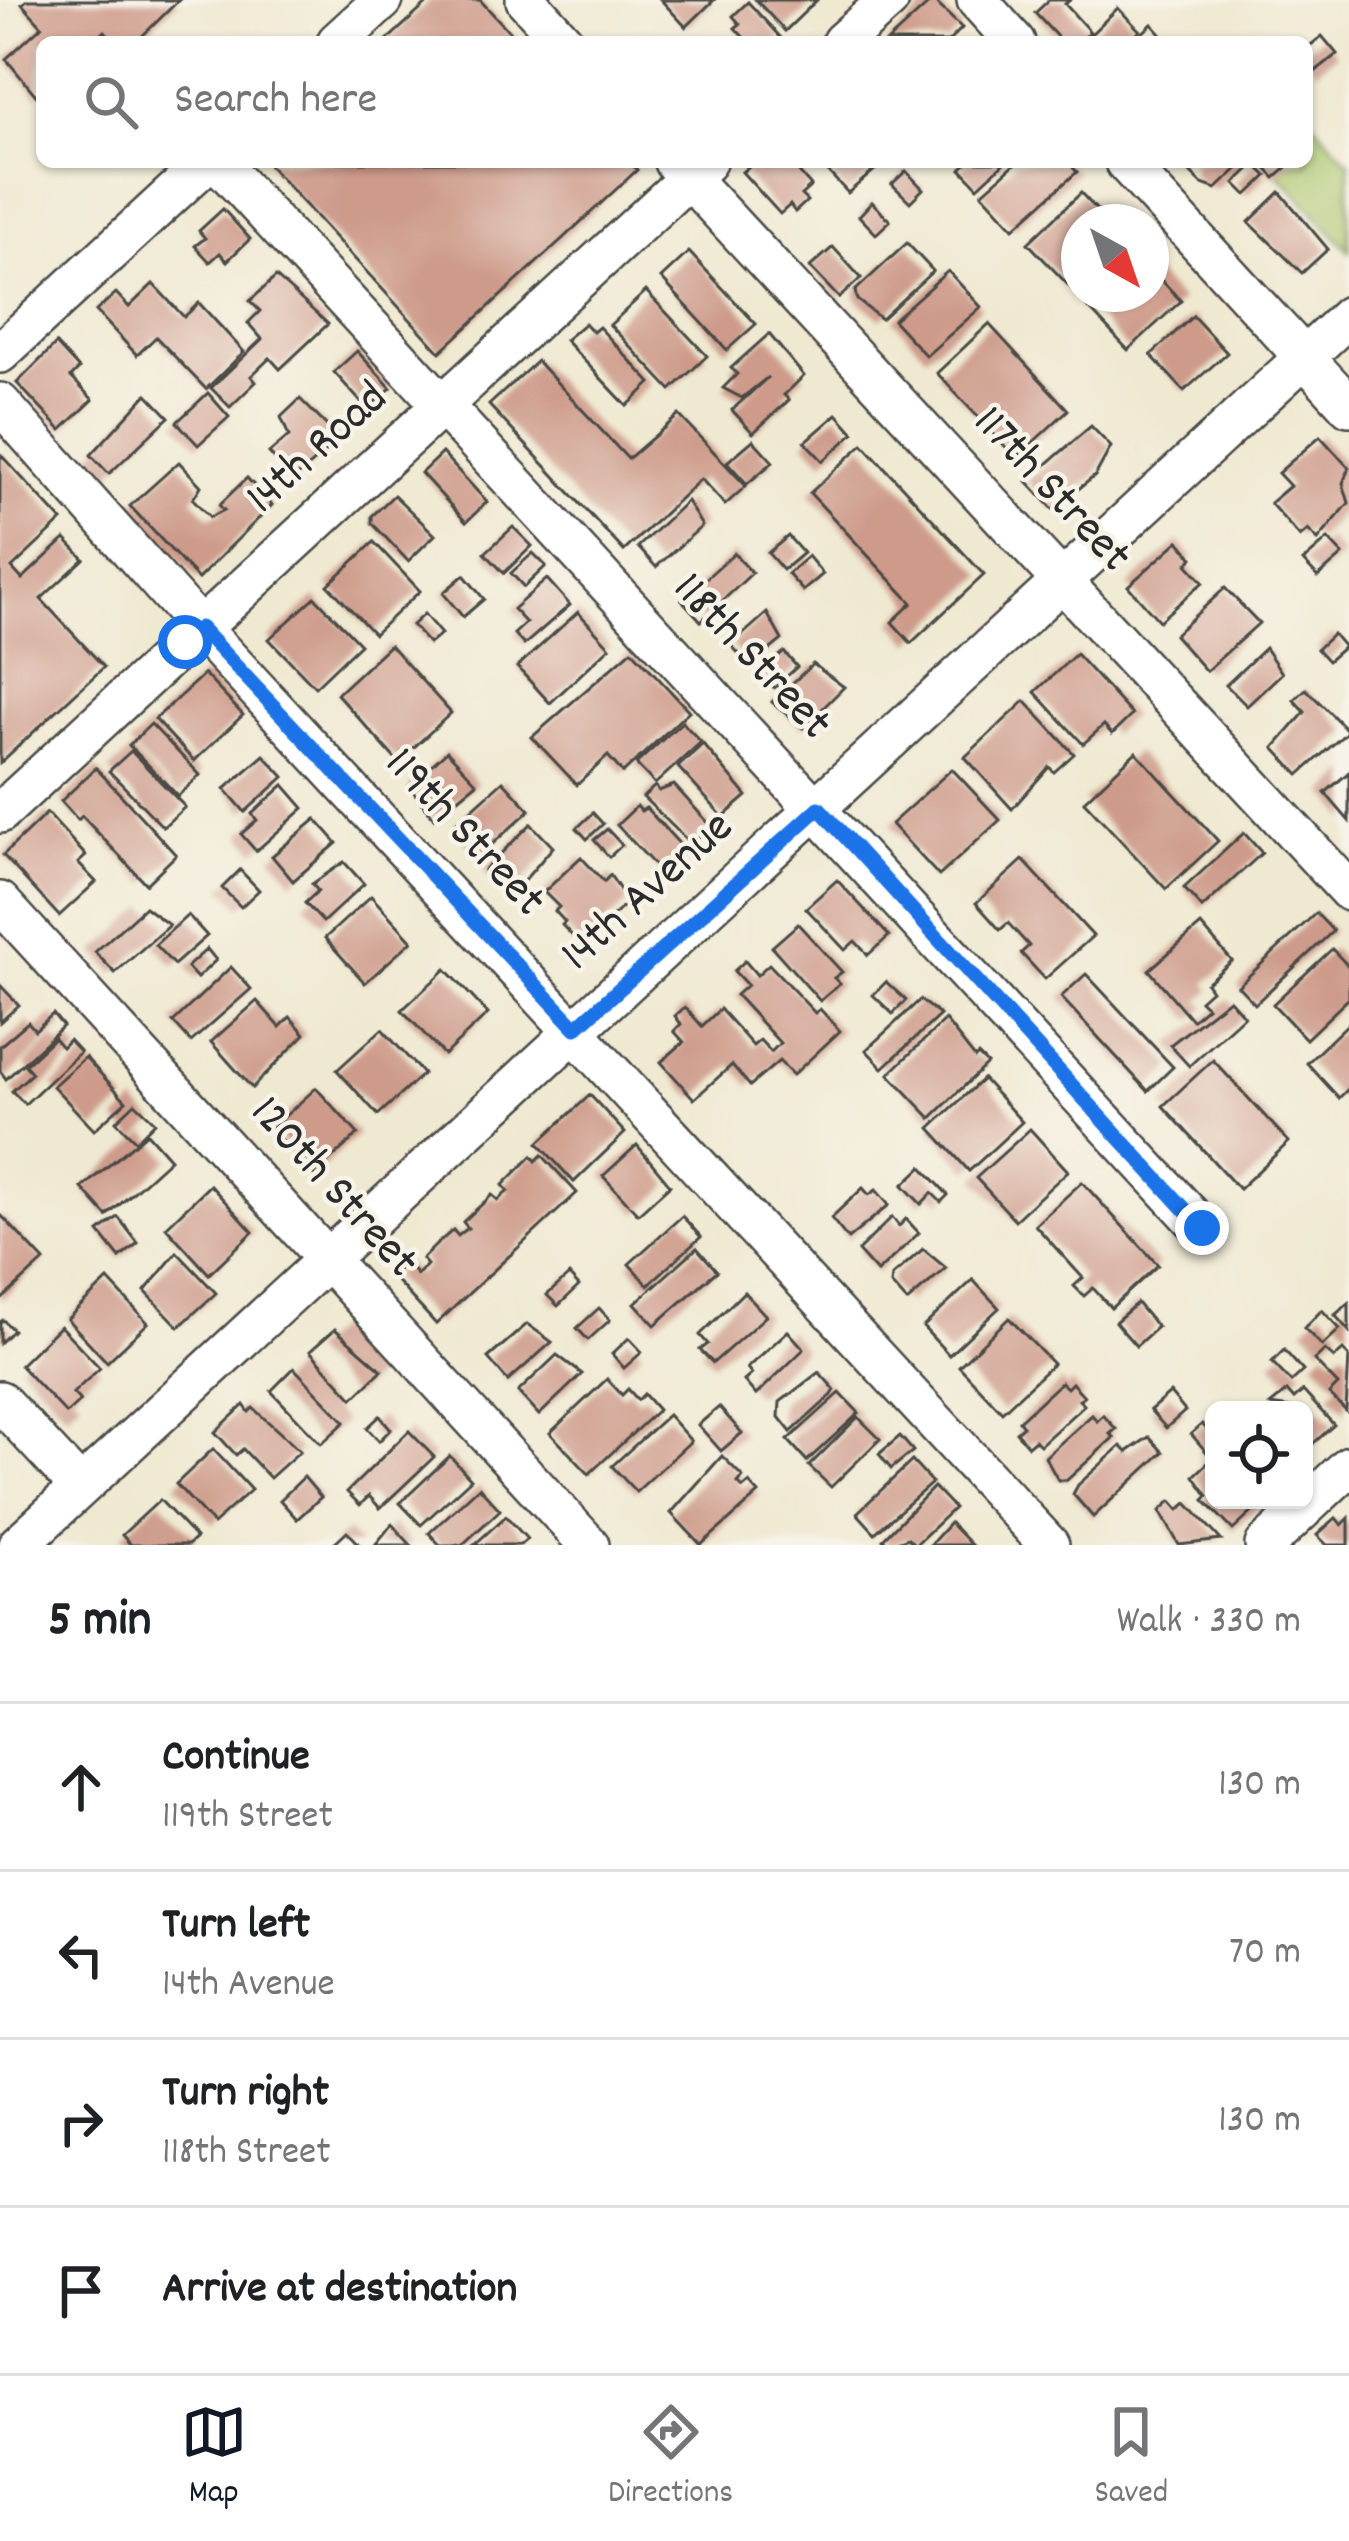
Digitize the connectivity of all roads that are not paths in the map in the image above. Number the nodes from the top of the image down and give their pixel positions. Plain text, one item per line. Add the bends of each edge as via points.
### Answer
1 (383, 0) edge
2 (526, 0) edge
3 (889, 0) edge
4 (977, 0) edge
5 (344, 36) edge
6 (559, 36) edge
7 (849, 36) edge
8 (1010, 36) edge
9 (200, 168) edge
10 (224, 168) edge
11 (689, 168) edge
12 (691, 168) edge
13 (1130, 168) edge
14 (1349, 316) edge
15 (0, 353) edge
16 (1304, 358) junction
17 (0, 404) edge
18 (445, 404) junction
19 (1349, 406) edge
20 (1063, 579) junction
21 (200, 628) junction
22 (819, 808) junction
23 (0, 813) edge
24 (1349, 891) edge
25 (0, 902) edge
26 (576, 1028) junction
27 (1202, 1228) dead end
28 (328, 1259) junction
29 (0, 1401) edge
30 (1349, 1466) edge
31 (80, 1487) junction
32 (37, 1539) edge
33 (579, 1542) edge
34 (1049, 1545) edge
35 (1265, 1545) edge

1 - 5 street
2 - 6 street
3 - 7 street
4 - 8 street
9 - 15 street
10 - 18 street, 118th Street
11 - 18 street, 14th Road
12 - 20 street, 117th Street
13 - 16 street
14 - 16 street, 14th Avenue
16 - 19 street
16 - 20 street, 14th Avenue
17 - 21 street, 119th Street
18 - 21 street, 14th Road
18 - 22 street, 118th Street
20 - 22 street, 14th Avenue
20 - 24 street, 117th Street
21 - 23 street, 14th Road
21 - 26 street, 119th Street
22 - 26 street, 14th Avenue
22 - 27 street, 118th Street
25 - 28 street, 120th Street
26 - 28 street, 14th Avenue
26 - 34 street, 119th Street
28 - 31 street, 14th Avenue
28 - 33 street, 120th Street
29 - 31 street
30 - 35 street
31 - 32 street, 14th Avenue

